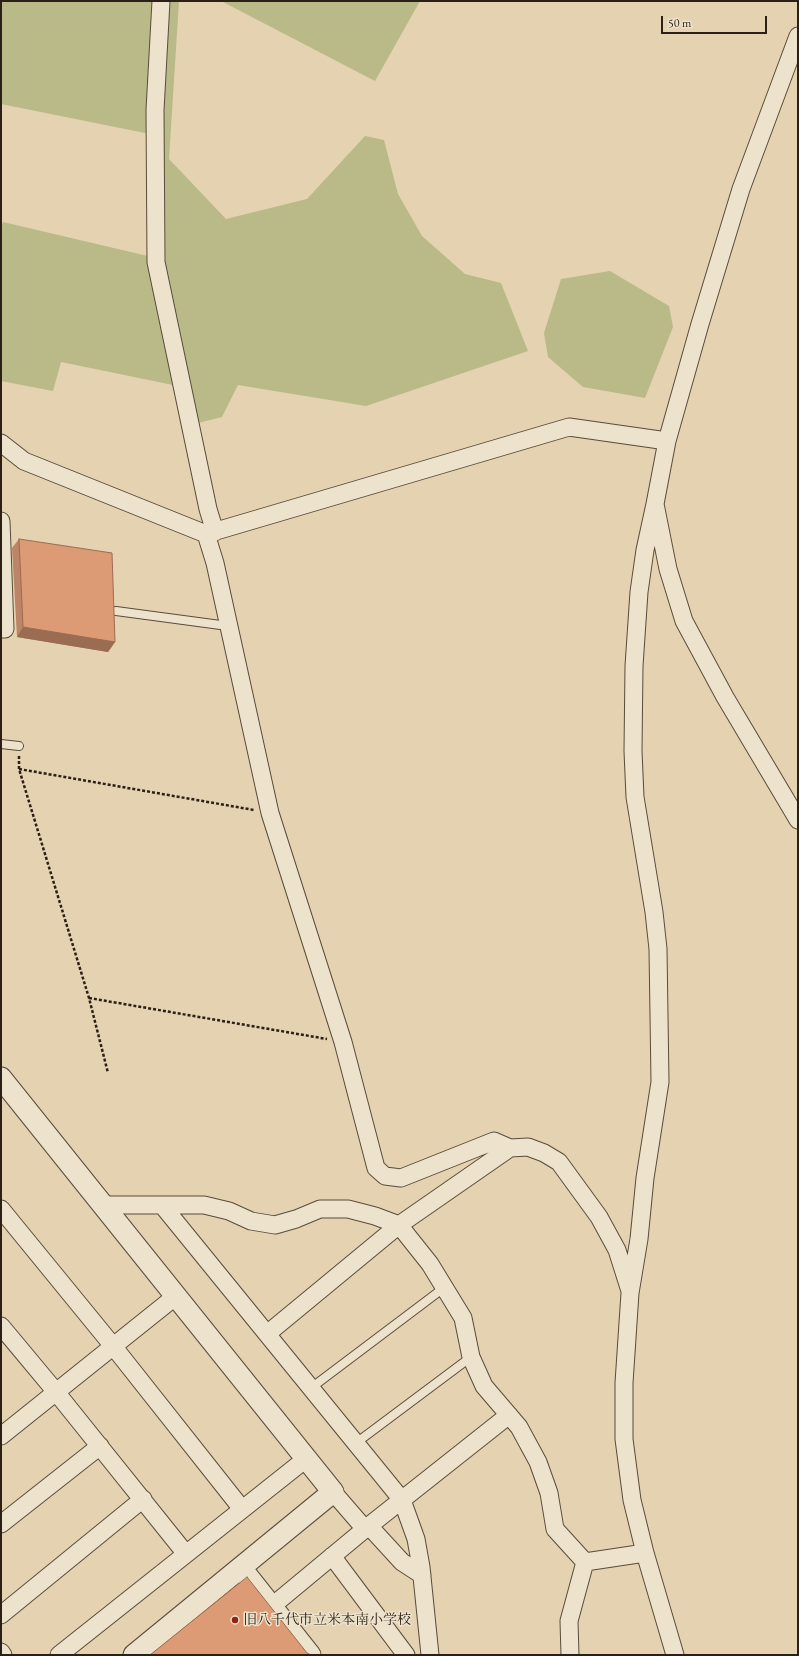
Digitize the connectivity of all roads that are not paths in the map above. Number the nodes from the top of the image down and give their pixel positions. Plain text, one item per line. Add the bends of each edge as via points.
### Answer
1 (161, 1) edge
2 (798, 36) edge
3 (666, 441) junction
4 (1, 443) edge
5 (655, 504) junction
6 (1, 521) edge
7 (211, 533) junction
8 (116, 611) dead end
9 (228, 626) junction
10 (1, 629) edge
11 (1, 744) edge
12 (19, 746) road end
13 (798, 820) edge
14 (1, 1079) edge
15 (510, 1148) junction
16 (103, 1205) junction
17 (162, 1205) junction
18 (1, 1209) edge
19 (399, 1225) junction
20 (445, 1287) junction
21 (630, 1293) junction
22 (176, 1296) junction
23 (1, 1326) edge
24 (267, 1334) junction
25 (7, 1345) edge
26 (113, 1346) junction
27 (471, 1357) junction
28 (311, 1388) junction
29 (56, 1392) junction
30 (509, 1415) junction
31 (1, 1436) edge
32 (356, 1443) junction
33 (100, 1446) junction
34 (307, 1458) junction
35 (333, 1492) junction
36 (143, 1499) junction
37 (402, 1500) junction
38 (242, 1510) junction
39 (1, 1524) edge
40 (367, 1527) junction
41 (186, 1554) junction
42 (645, 1554) junction
43 (332, 1556) junction
44 (585, 1562) junction
45 (241, 1568) junction
46 (422, 1575) junction
47 (271, 1607) junction
48 (1, 1615) edge
49 (1, 1652) edge
50 (3, 1655) edge
51 (59, 1655) edge
52 (134, 1655) edge
53 (310, 1655) edge
54 (406, 1655) edge
55 (430, 1655) edge
56 (570, 1655) edge
57 (675, 1655) edge

1 - 7 street via 155,110 156,262
2 - 3 street via 742,189
3 - 5 street
3 - 7 street via 569,427
4 - 7 street via 24,461
5 - 13 street via 668,569 684,621 725,697
5 - 21 street via 639,592 634,666 633,751 634,797 657,942 660,1082 645,1178 640,1239
6 - 10 street via 5,629
7 - 9 street
8 - 9 lane
9 - 15 street via 270,813 343,1042 376,1168 385,1176 401,1178 494,1141
11 - 12 lane
14 - 16 street
15 - 19 street
15 - 21 street via 528,1147 559,1162 599,1217 617,1250
16 - 17 street
16 - 22 street
17 - 19 street via 204,1205 229,1211 251,1221 275,1225 320,1209 348,1209
17 - 24 street
18 - 26 street
19 - 20 street
19 - 24 street
20 - 27 street via 464,1318
20 - 28 lane
21 - 42 street via 624,1383 624,1439 632,1500
22 - 26 street
22 - 34 street
23 - 25 street
24 - 28 street
25 - 29 street
26 - 29 street
26 - 38 street
27 - 30 street via 484,1386
27 - 32 lane
28 - 32 street
29 - 31 street
29 - 33 street
30 - 37 street
30 - 44 street via 519,1427 538,1462 549,1493 554,1530
32 - 37 street
33 - 36 street
33 - 39 street
34 - 35 street
34 - 38 street
35 - 40 street
35 - 45 street
36 - 41 street
36 - 48 street
37 - 40 street
37 - 46 street via 416,1539
38 - 41 street
40 - 43 street
40 - 46 street via 402,1562
41 - 51 street
42 - 44 street
42 - 57 street
43 - 47 street
43 - 54 street
44 - 56 street via 568,1620
45 - 47 street
45 - 52 street
46 - 55 street
47 - 53 street
49 - 50 street

